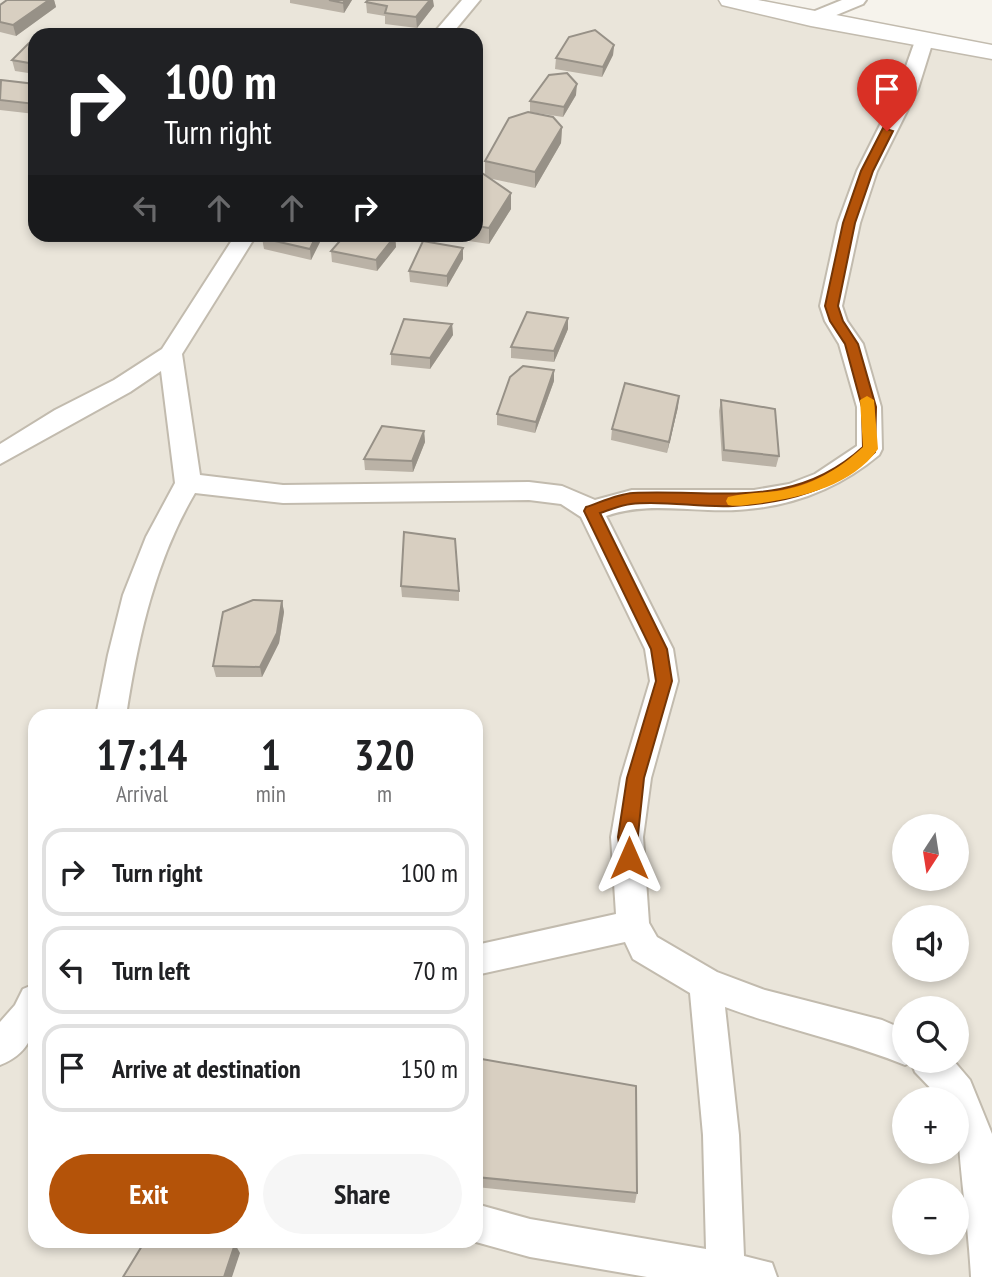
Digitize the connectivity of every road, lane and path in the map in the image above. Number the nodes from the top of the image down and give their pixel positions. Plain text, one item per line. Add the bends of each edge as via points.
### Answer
1 (471, 0) edge
2 (730, 0) edge
3 (857, 0) edge
4 (811, 19) junction
5 (446, 28) edge
6 (924, 41) junction
7 (992, 52) edge
8 (242, 242) edge
9 (170, 354) junction
10 (0, 455) edge
11 (188, 484) junction
12 (592, 511) junction
13 (112, 709) edge
14 (633, 925) junction
15 (483, 958) edge
16 (706, 984) junction
17 (28, 1014) edge
18 (892, 1042) edge
19 (0, 1048) edge
20 (939, 1073) edge
21 (483, 1225) edge
22 (742, 1273) edge
23 (990, 1277) edge

1 - 5 street
2 - 4 street
3 - 4 street
4 - 6 street
6 - 7 street
6 - 12 street via 908,89 867,171 849,223 831,306 851,344 869,407 870,449 849,469 822,483 781,495 733,501 630,499
8 - 9 street
9 - 10 street
9 - 11 street
11 - 12 street via 283,494 559,493
11 - 13 street via 157,539 142,582
12 - 14 street via 659,649 664,681 636,778 627,837
14 - 15 street
14 - 16 street via 645,947
16 - 18 street
16 - 22 street via 721,1135
17 - 19 street
20 - 23 street via 957,1092 972,1131 985,1195
21 - 22 street via 530,1238

